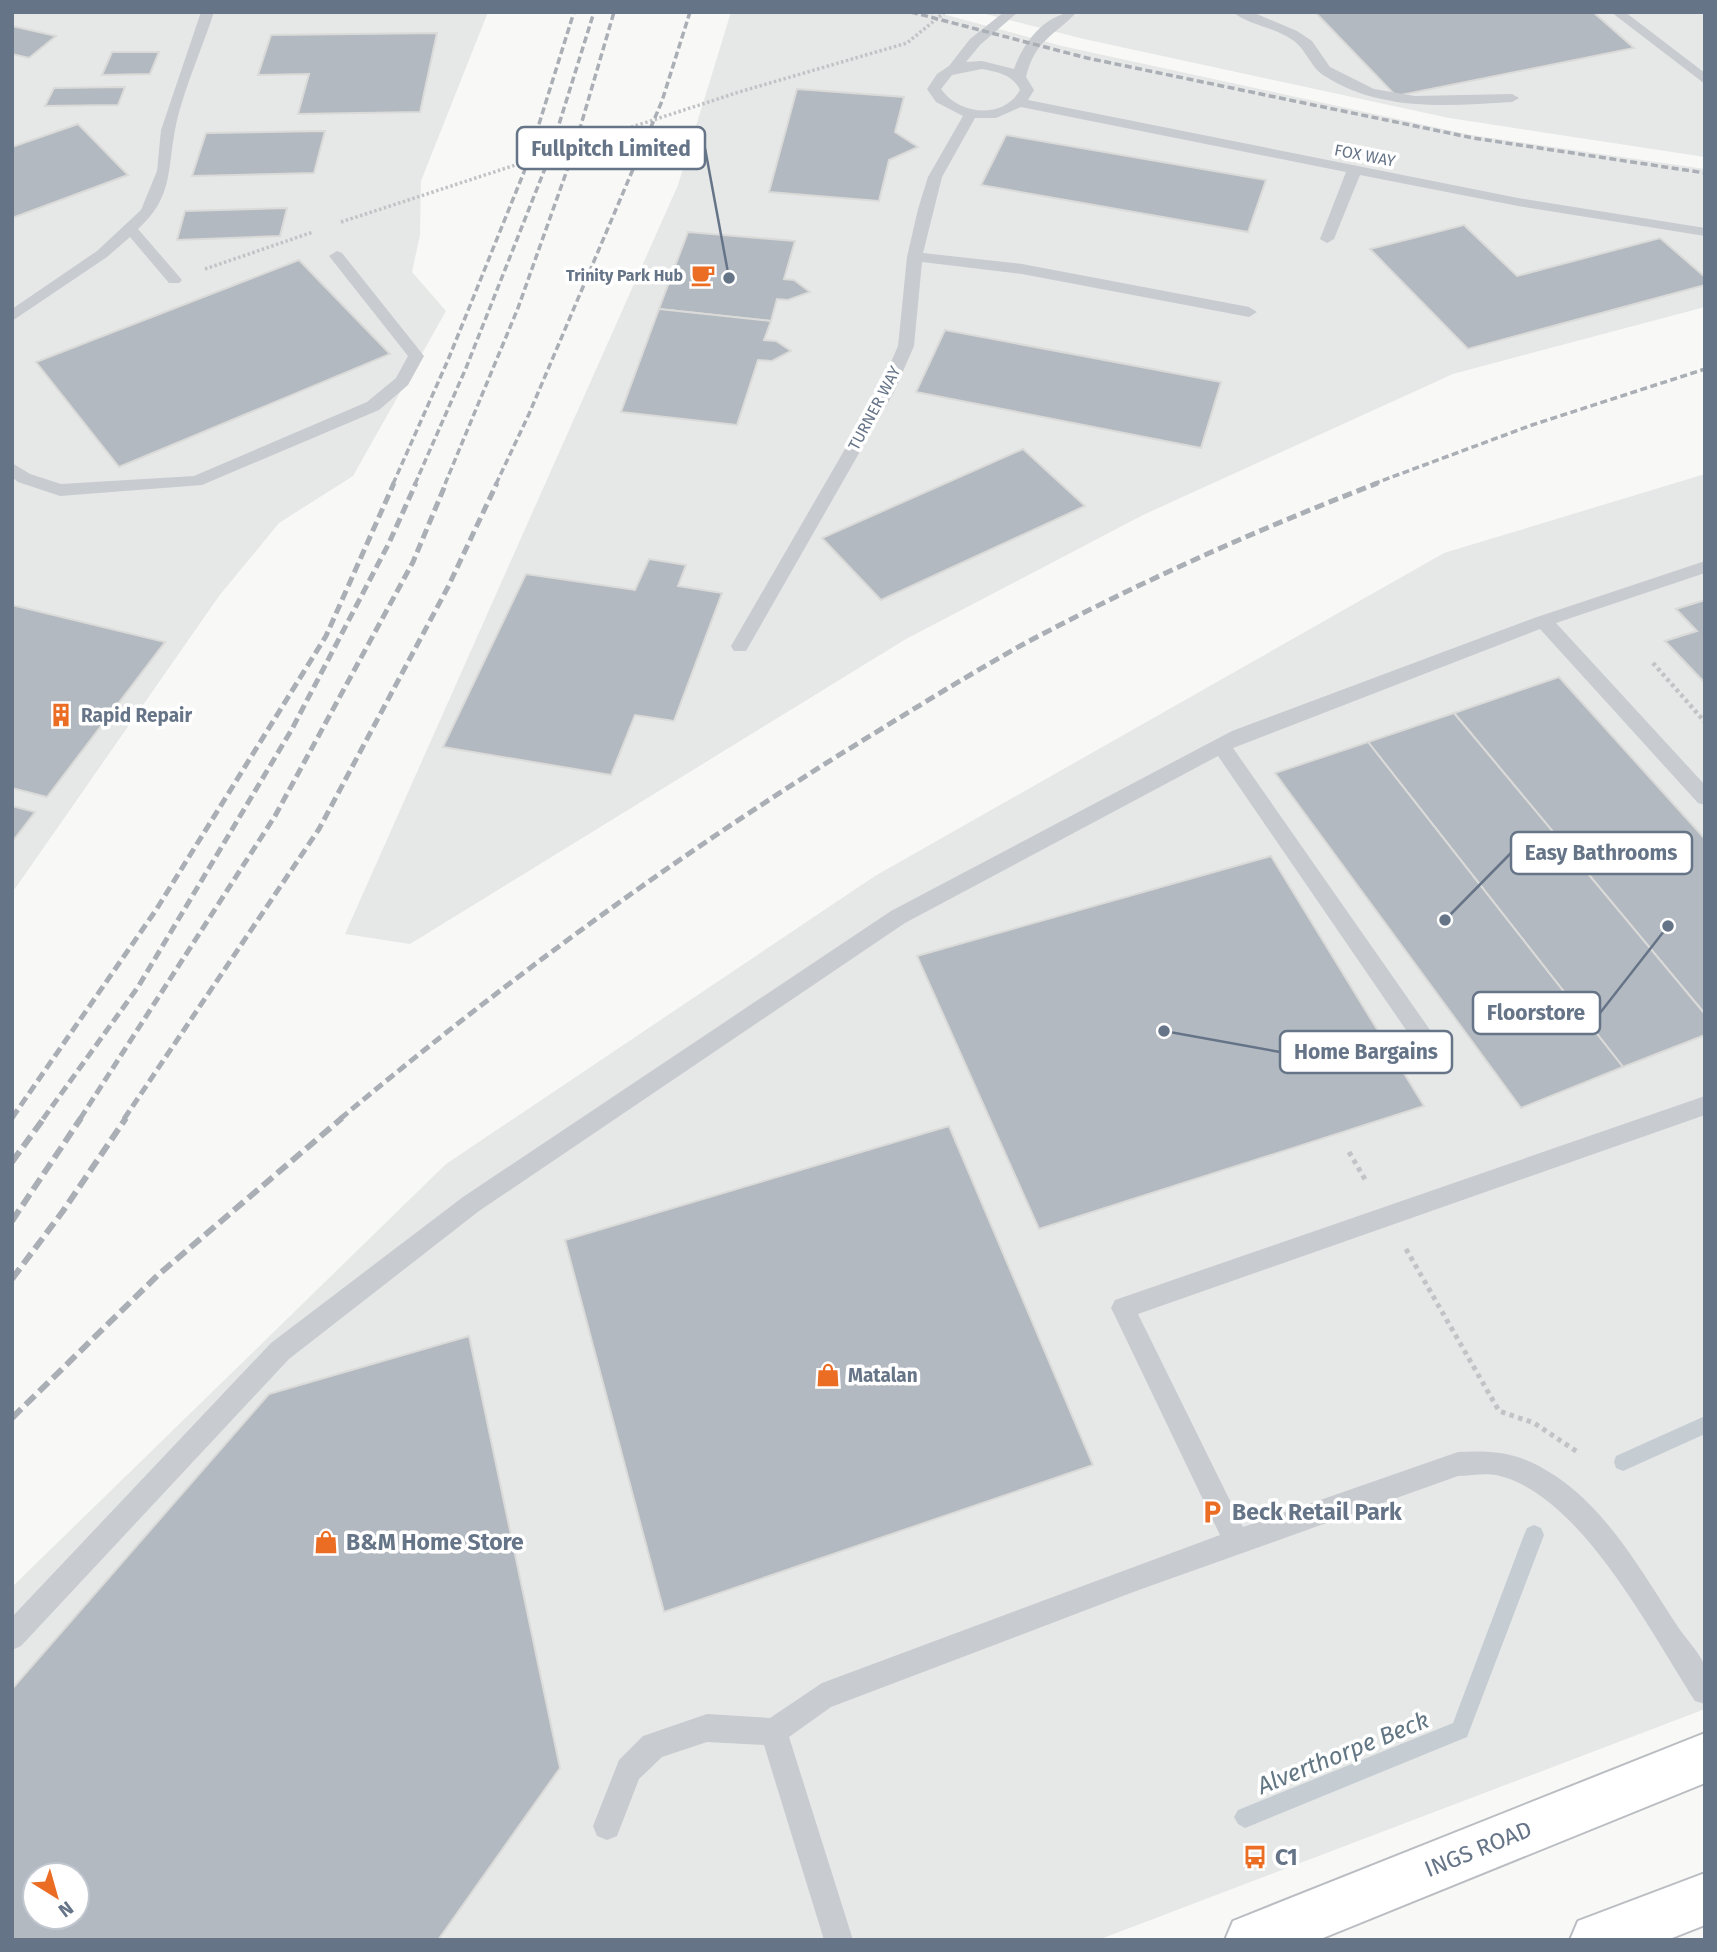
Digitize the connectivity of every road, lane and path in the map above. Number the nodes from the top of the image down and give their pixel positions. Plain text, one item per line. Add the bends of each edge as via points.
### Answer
1 (208, 12) edge
2 (945, 12) edge
3 (1012, 12) edge
4 (1071, 12) edge
5 (1239, 12) edge
6 (1618, 12) edge
7 (954, 69) junction
8 (1019, 78) junction
9 (1705, 80) edge
10 (1512, 98) dead end
11 (1020, 103) junction
12 (971, 113) junction
13 (1354, 171) junction
14 (342, 222) dead end
15 (130, 228) junction
16 (316, 231) dead end
17 (1705, 232) edge
18 (1327, 239) dead end
19 (337, 256) dead end
20 (915, 257) junction
21 (174, 280) joint
22 (1249, 312) dead end
23 (12, 316) edge
24 (12, 468) edge
25 (1705, 567) edge
26 (1544, 621) junction
27 (740, 646) dead end
28 (1653, 663) dead end
29 (1705, 722) edge
30 (1221, 745) junction
31 (1705, 798) edge
32 (1436, 1056) dead end
33 (1705, 1105) edge
34 (1349, 1152) dead end
35 (1387, 1216) junction
36 (1584, 1458) dead end
37 (1236, 1541) junction
38 (12, 1637) edge
39 (1705, 1691) edge
40 (774, 1732) junction
41 (1705, 1758) edge
42 (607, 1826) dead end
43 (1705, 1899) edge
44 (839, 1940) edge
45 (1252, 1940) edge
46 (1597, 1940) edge

1 - 15 lane via 168,130 164,172 148,212
2 - 14 path via 907,43 726,96
3 - 7 lane via 975,41
4 - 8 lane via 1030,48
5 - 10 lane via 1304,42 1324,70 1374,95 1418,103
6 - 9 lane
7 - 8 lane via 997,67
7 - 12 lane via 943,75 934,89 945,105
8 - 11 lane via 1027,90
11 - 12 lane via 999,113
11 - 13 lane, FOX WAY
12 - 20 lane, TURNER WAY via 935,177
13 - 17 lane, FOX WAY
13 - 18 lane
15 - 21 lane
15 - 23 lane via 102,254
16 - 21 path
19 - 24 lane via 416,356 402,381 373,406 197,481 60,490 24,478
20 - 22 lane via 1021,269
20 - 27 lane, TURNER WAY via 906,346 886,392
25 - 26 lane
26 - 30 lane
26 - 31 lane
28 - 29 path
30 - 32 lane
30 - 38 lane via 898,917 471,1204 279,1351
33 - 35 lane
34 - 35 path
35 - 36 path via 1499,1412 1534,1423
35 - 37 lane via 1123,1308
37 - 39 lane via 1458,1464 1494,1463 1523,1472 1582,1513 1607,1543
37 - 40 lane via 822,1697
40 - 42 lane via 708,1728 653,1746 629,1770
40 - 44 lane
41 - 45 highway, INGS ROAD
43 - 46 highway

